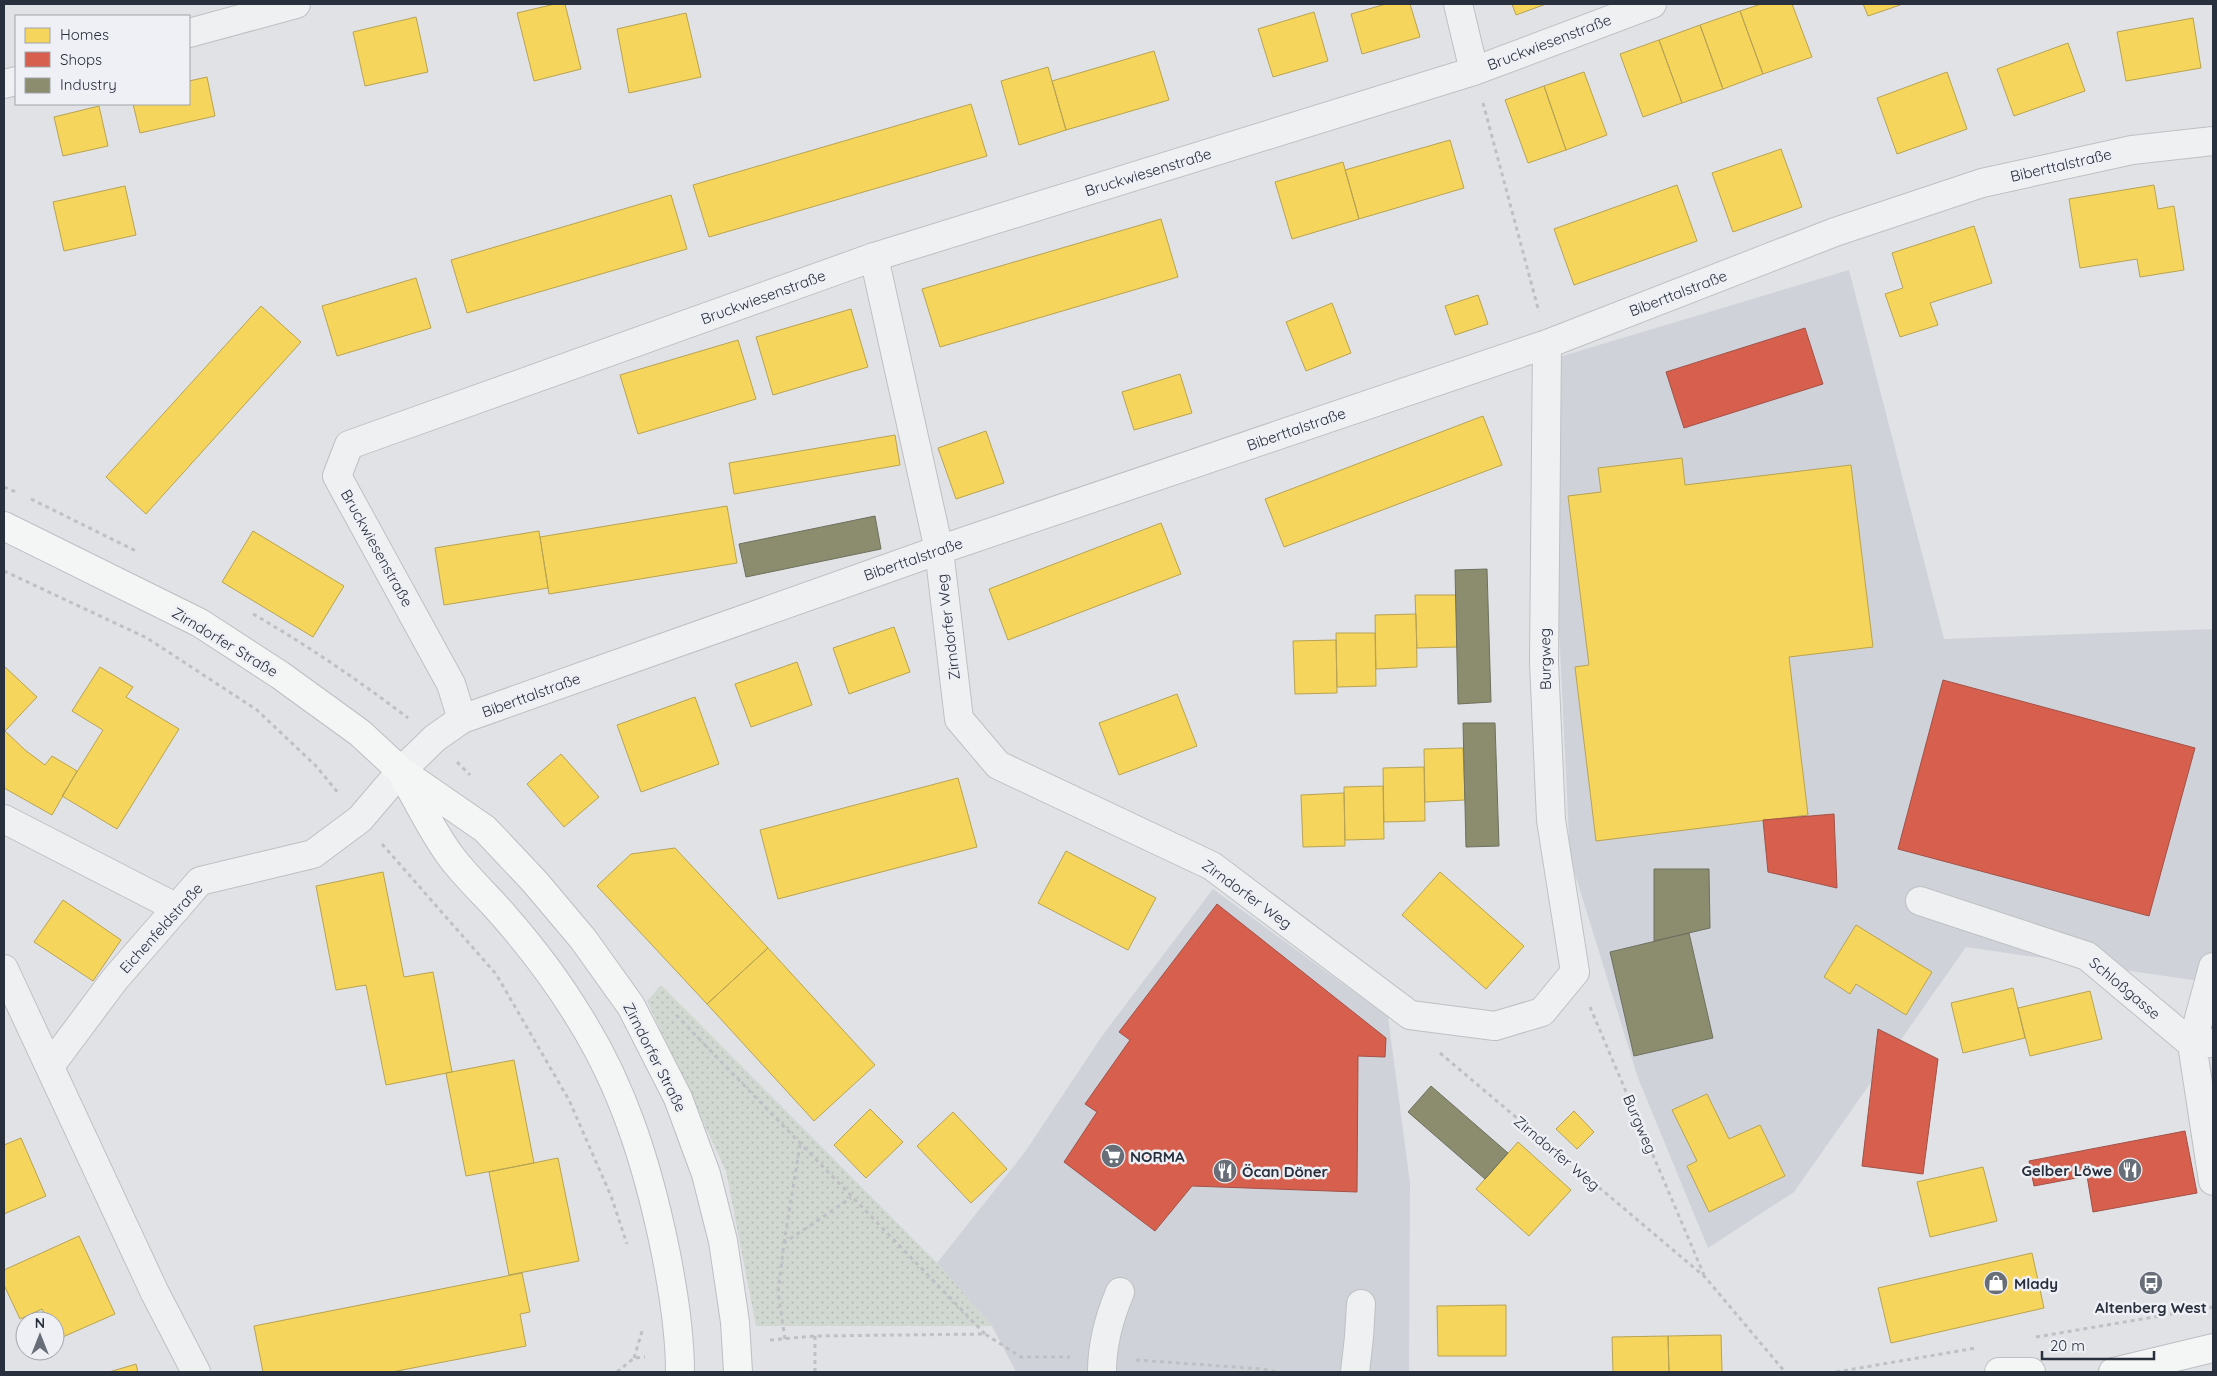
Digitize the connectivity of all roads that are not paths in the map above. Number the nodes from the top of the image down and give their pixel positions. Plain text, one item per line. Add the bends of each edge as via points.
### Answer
1 (296, 4) edge
2 (1458, 4) edge
3 (1652, 4) edge
4 (190, 33) edge
5 (1474, 71) junction
6 (2213, 141) edge
7 (874, 257) junction
8 (1547, 344) junction
9 (4, 526) edge
10 (939, 550) junction
11 (462, 719) junction
12 (401, 772) junction
13 (4, 819) edge
14 (1920, 901) dead end
15 (177, 908) junction
16 (2213, 967) edge
17 (4, 969) edge
18 (1410, 1015) joint
19 (2202, 1044) edge
20 (50, 1066) junction
21 (2213, 1181) edge
22 (1120, 1292) dead end
23 (1361, 1304) dead end
24 (2213, 1348) edge
25 (1102, 1365) edge
26 (196, 1372) edge
27 (680, 1372) edge
28 (738, 1372) edge
29 (1355, 1372) edge
30 (1999, 1372) edge
31 (2031, 1372) edge
32 (2113, 1372) edge

1 - 4 street
2 - 5 street
3 - 5 street, Bruckwiesenstraße
5 - 7 street, Bruckwiesenstraße
6 - 8 street, Biberttalstraße via 2132,150 1982,183 1835,232
7 - 10 street, Zirndorfer Weg
7 - 11 street, Bruckwiesenstraße via 350,444 337,476 451,684
8 - 10 street, Biberttalstraße
8 - 18 street, Burgweg via 1544,662 1551,820 1575,972 1542,1012 1495,1026
9 - 12 main road, Zirndorfer Straße via 200,623 360,733
10 - 11 street, Biberttalstraße
10 - 18 street, Zirndorfer Weg via 959,719 998,765 1212,866
11 - 12 street, Biberttalstraße via 435,738
12 - 15 street, Eichenfeldstraße via 360,818 313,854 200,881
12 - 27 main road, Zirndorfer Straße via 451,857 506,918 538,960 579,1016 610,1071 635,1134 656,1204 676,1318
12 - 28 main road, Zirndorfer Straße via 485,829 583,939 631,1006 678,1098 706,1174 723,1242
13 - 15 street
14 - 19 street, Schloßgasse via 2087,956
15 - 20 street, Eichenfeldstraße via 115,978
16 - 19 street
17 - 20 street
19 - 21 street
20 - 26 street via 155,1293
22 - 25 street via 1109,1319
23 - 29 street
24 - 32 main road
30 - 31 main road

